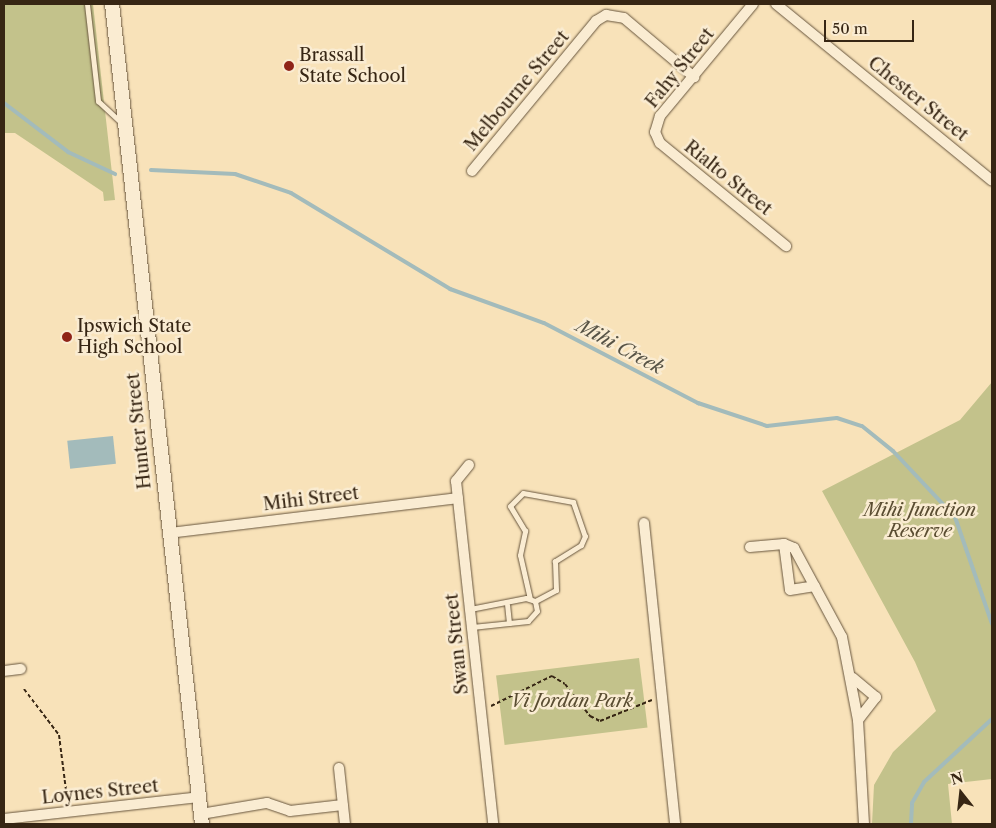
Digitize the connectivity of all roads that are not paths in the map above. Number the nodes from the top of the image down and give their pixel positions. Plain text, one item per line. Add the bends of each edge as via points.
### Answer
1 (112, 4) edge
2 (753, 4) edge
3 (776, 4) edge
4 (86, 5) edge
5 (694, 77) junction
6 (125, 124) junction
7 (655, 132) joint
8 (472, 171) dead end
9 (992, 181) edge
10 (786, 246) dead end
11 (468, 465) dead end
12 (458, 498) junction
13 (644, 523) dead end
14 (168, 533) junction
15 (784, 544) junction
16 (750, 547) dead end
17 (815, 586) junction
18 (533, 600) junction
19 (507, 605) junction
20 (469, 609) junction
21 (509, 623) junction
22 (471, 628) junction
23 (21, 669) dead end
24 (4, 671) edge
25 (853, 678) junction
26 (858, 720) junction
27 (339, 768) dead end
28 (199, 797) junction
29 (343, 805) junction
30 (4, 819) edge
31 (201, 819) edge
32 (345, 824) edge
33 (493, 824) edge
34 (675, 824) edge
35 (864, 824) edge

1 - 6 main road, Hunter Street
2 - 5 street, Fahy Street
3 - 9 street, Chester Street
4 - 6 lane via 98,101
5 - 7 street, Fahy Street via 660,116
5 - 8 street, Melbourne Street via 624,18 610,14 596,21
6 - 14 main road, Hunter Street
7 - 10 street, Rialto Street via 660,143
11 - 12 street, Swan Street via 456,481
12 - 14 street, Mihi Street
12 - 20 street, Swan Street
13 - 34 street
14 - 28 main road, Hunter Street
15 - 16 street
15 - 17 street via 794,548
15 - 17 street via 790,590
17 - 25 street via 842,637
18 - 18 lane via 521,560 526,531 510,506 523,493 573,502 585,536 581,546 555,561 556,590
18 - 19 lane
18 - 21 lane via 534,618
19 - 20 lane
19 - 21 lane
20 - 22 street, Swan Street
21 - 22 lane
22 - 33 street, Swan Street
23 - 24 street
25 - 26 street
25 - 26 street via 876,697
26 - 35 street
27 - 29 street
28 - 30 street, Loynes Street
28 - 31 main road, Hunter Street
29 - 31 street via 290,812 266,804
29 - 32 street

